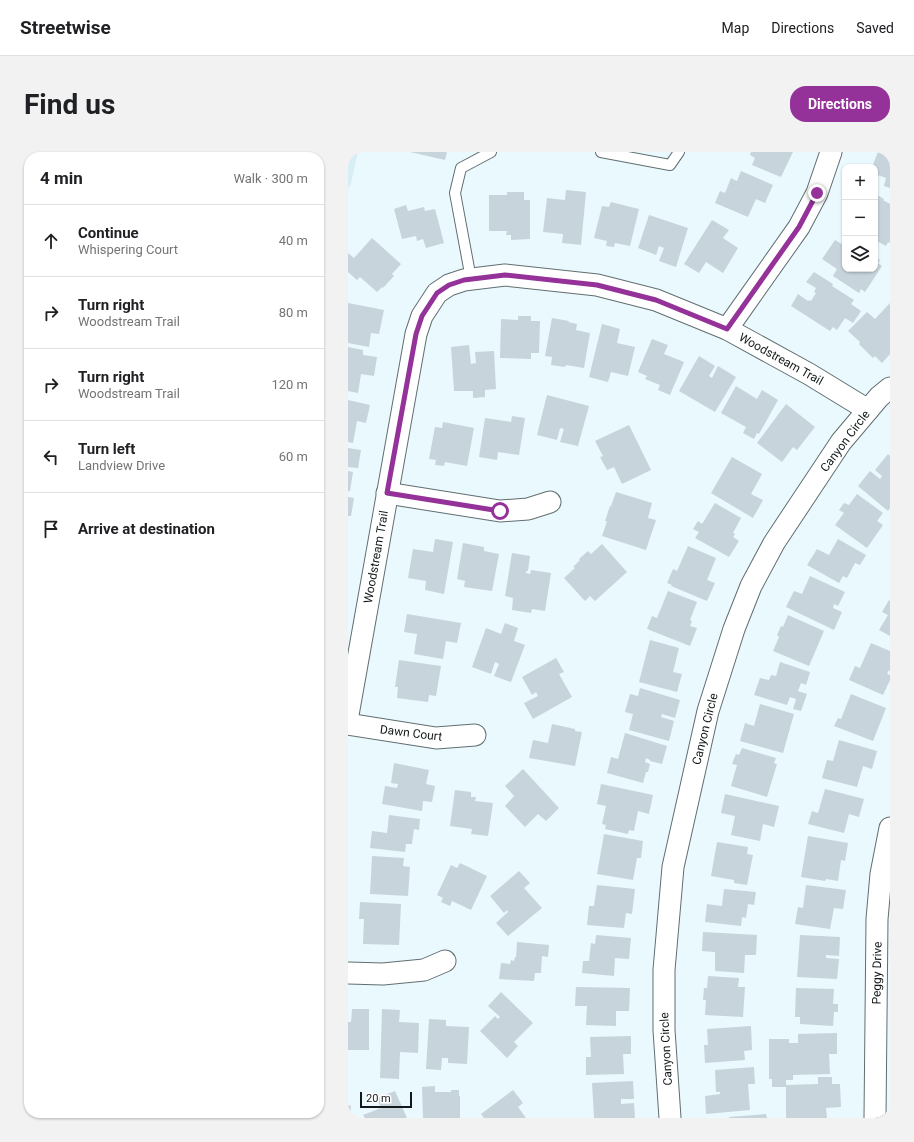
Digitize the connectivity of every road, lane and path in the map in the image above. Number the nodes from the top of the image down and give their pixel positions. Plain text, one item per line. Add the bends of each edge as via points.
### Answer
1 (491, 152) edge
2 (601, 152) edge
3 (680, 152) edge
4 (831, 152) edge
5 (471, 280) junction
6 (727, 329) junction
7 (890, 388) edge
8 (868, 410) junction
9 (387, 493) junction
10 (550, 502) dead end
11 (348, 715) edge
12 (348, 724) edge
13 (475, 735) dead end
14 (890, 828) edge
15 (445, 961) dead end
16 (348, 973) edge
17 (670, 1118) edge
18 (875, 1118) edge

1 - 5 lane via 461,168 455,193
2 - 3 lane via 670,165
4 - 6 street via 817,193 799,227
5 - 6 street, Woodstream Trail via 505,275 597,285 656,300
5 - 9 street, Woodstream Trail via 449,285 437,293 422,316 416,334
6 - 8 street, Woodstream Trail
7 - 8 street, Canyon Circle
8 - 17 street, Canyon Circle via 841,442 774,543 751,586 734,629 708,711 673,867 664,970 664,1030
9 - 10 street via 500,511 528,509
9 - 11 street, Woodstream Trail
12 - 13 street, Dawn Court via 436,738
14 - 18 street, Peggy Drive via 881,874 877,919
15 - 16 street via 424,970 383,974

